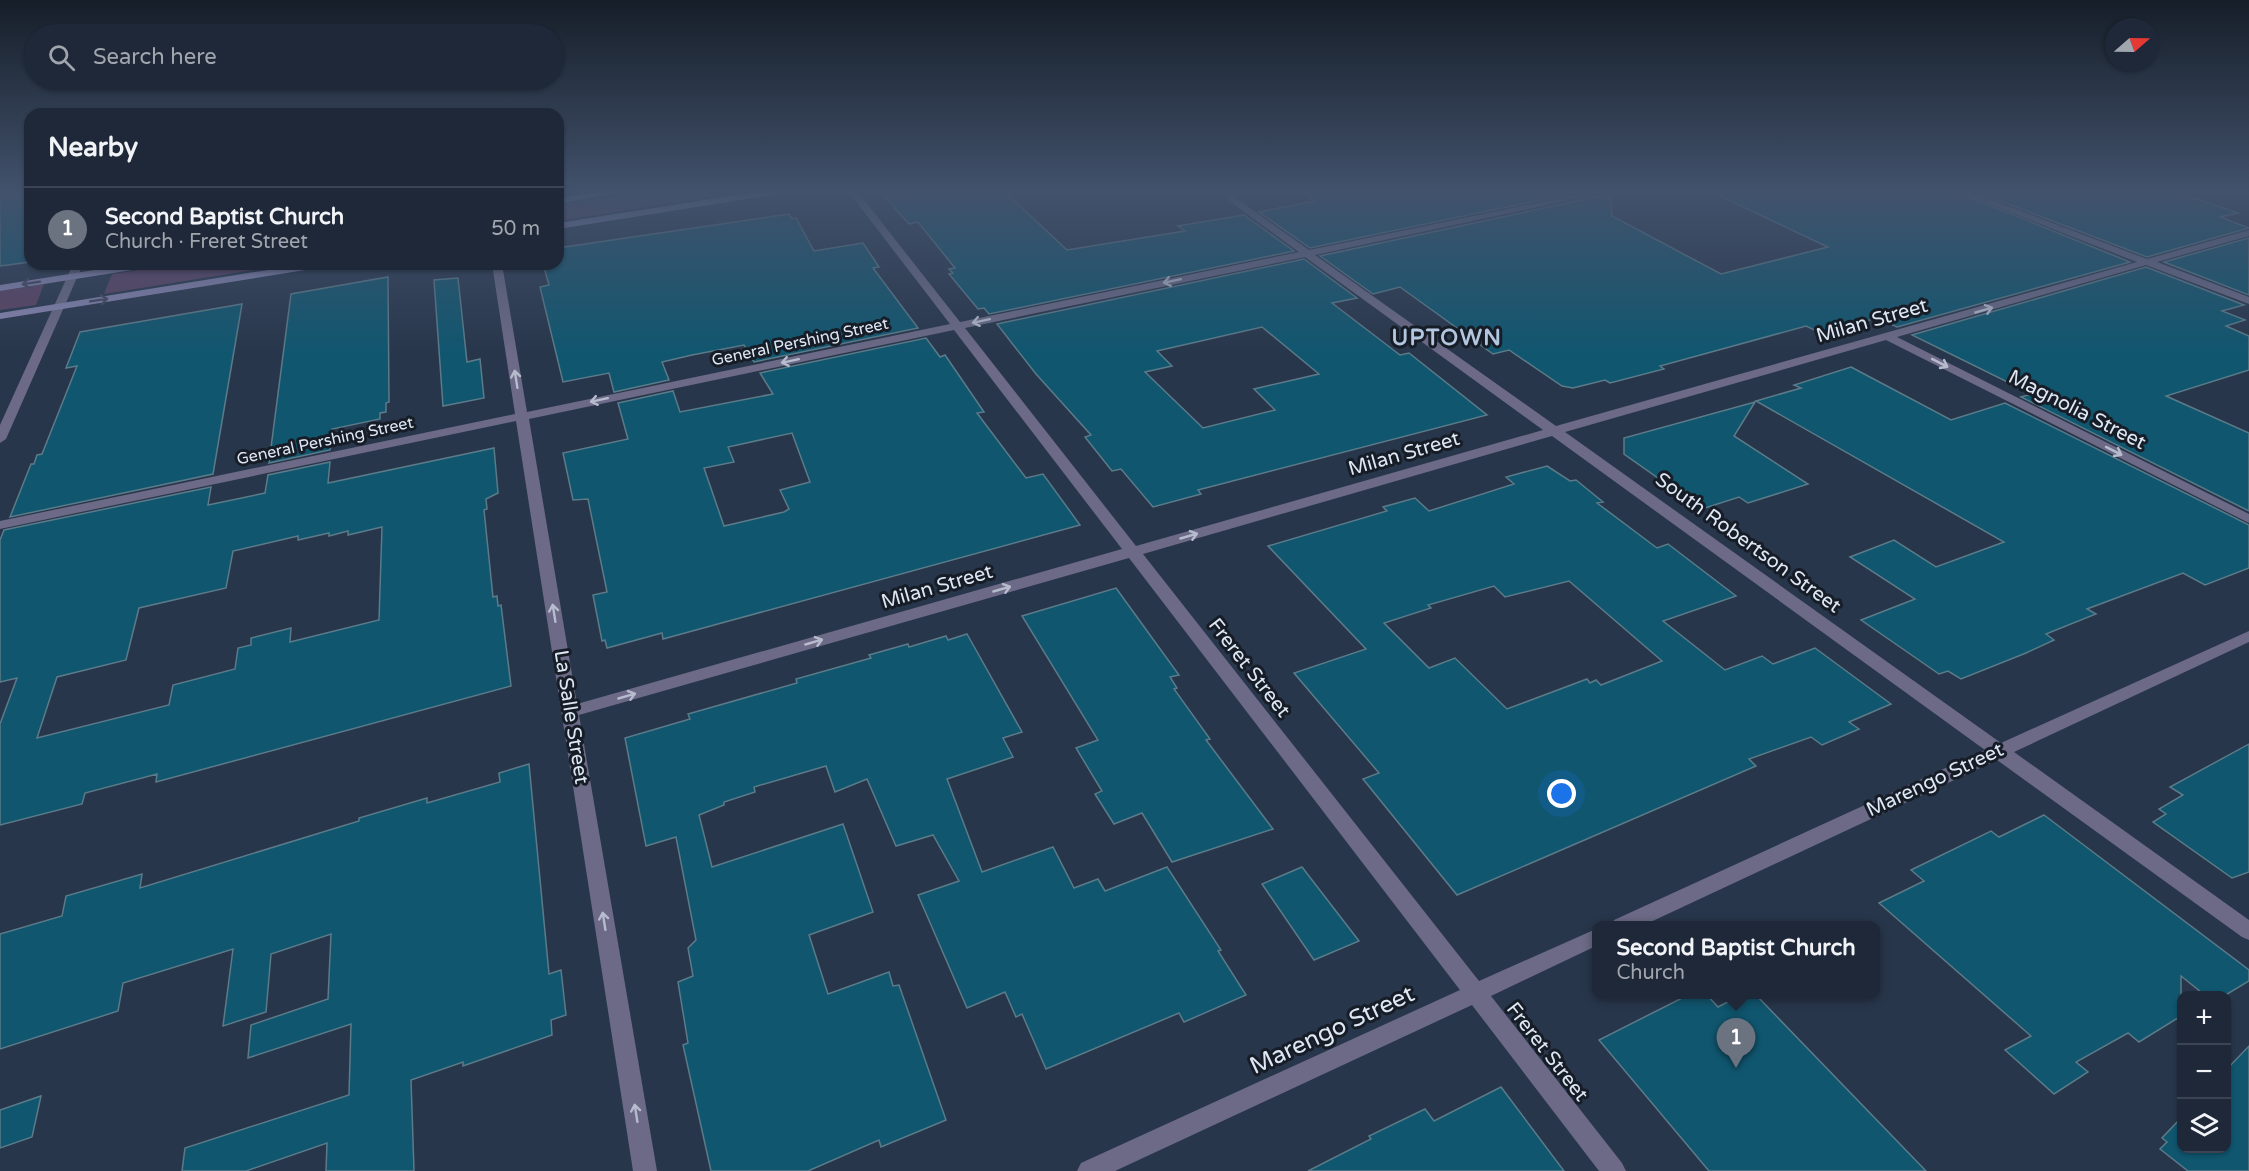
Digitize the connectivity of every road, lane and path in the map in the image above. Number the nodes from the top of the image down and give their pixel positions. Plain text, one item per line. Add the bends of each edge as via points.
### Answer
1 (895, 246) edge
2 (1297, 246) edge
3 (1342, 246) edge
4 (2104, 246) edge
5 (2209, 246) edge
6 (1307, 253) junction
7 (2150, 263) junction
8 (75, 270) edge
9 (112, 270) edge
10 (287, 270) edge
11 (498, 270) edge
12 (72, 276) junction
13 (0, 288) edge
14 (2249, 301) edge
15 (58, 307) junction
16 (0, 316) edge
17 (957, 326) junction
18 (1888, 337) junction
19 (522, 416) junction
20 (1556, 431) junction
21 (0, 439) edge
22 (2249, 519) edge
23 (0, 525) edge
24 (1132, 552) junction
25 (2249, 636) edge
26 (570, 712) junction
27 (2000, 749) junction
28 (1632, 921) edge
29 (2249, 931) edge
30 (1592, 939) edge
31 (1475, 993) junction
32 (645, 1171) edge
33 (1089, 1171) edge
34 (1614, 1171) edge

1 - 17 street, Freret Street
2 - 6 street, South Robertson Street
3 - 6 street, General Pershing Street
4 - 7 street
5 - 7 street, Milan Street
6 -> 17 street, General Pershing Street
6 - 20 street, South Robertson Street
7 - 14 street
18 -> 7 street, Milan Street
8 - 12 street
9 - 12 main road
15 -> 10 main road
19 -> 11 street, La Salle Street
12 -> 13 main road
12 - 15 street
15 - 16 main road
15 - 21 street
17 -> 19 street, General Pershing Street
17 - 24 street, Freret Street
18 - 20 street, Milan Street
18 -> 22 street, Magnolia Street
19 - 23 street, General Pershing Street
26 -> 19 street, La Salle Street
24 -> 20 street, Milan Street
20 - 27 street, South Robertson Street
26 -> 24 street, Milan Street
24 - 31 street, Freret Street
25 - 27 street, Marengo Street
32 -> 26 street, La Salle Street
27 - 28 street, Marengo Street
27 - 29 street, South Robertson Street
30 - 31 street, Marengo Street
31 - 33 street, Marengo Street
31 - 34 street, Freret Street

